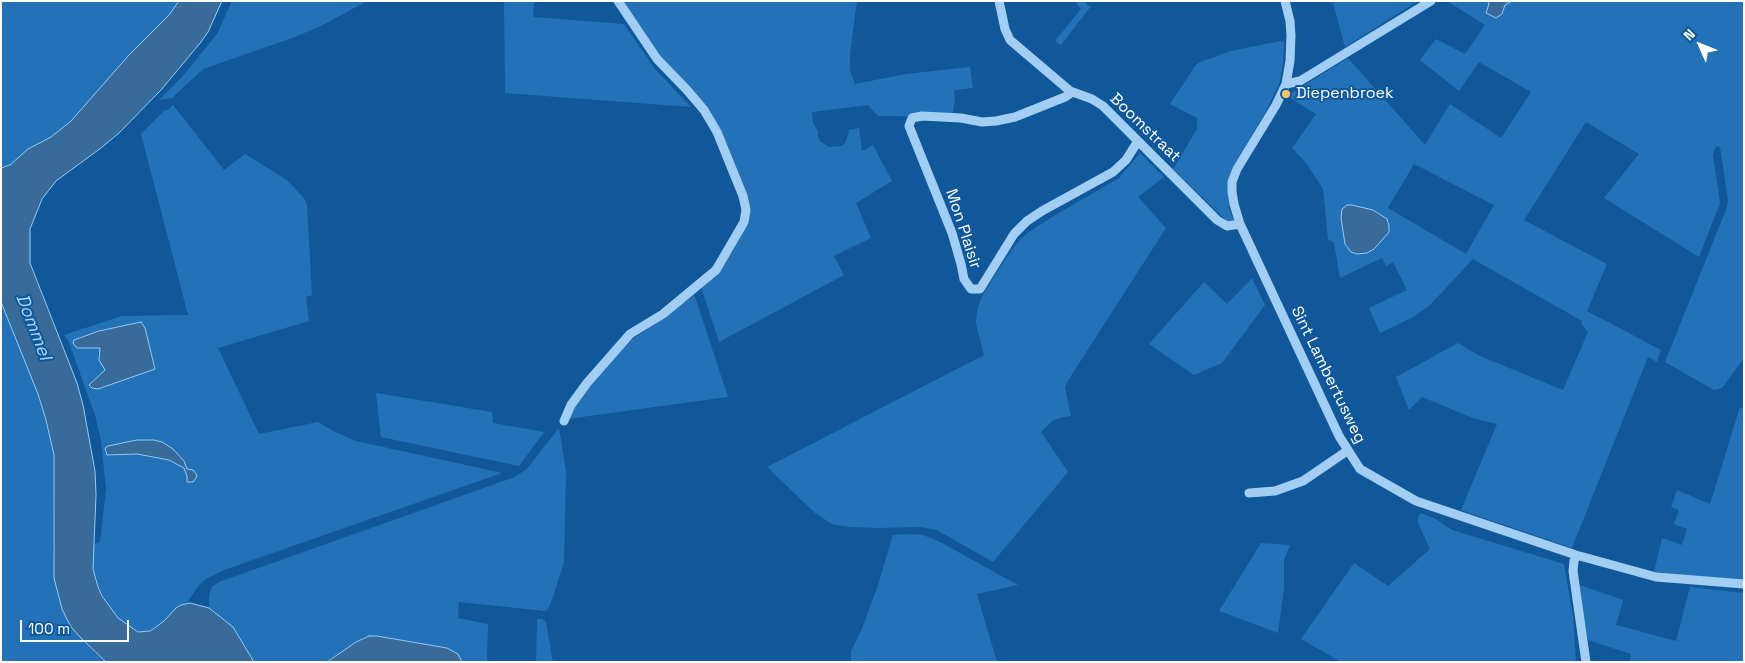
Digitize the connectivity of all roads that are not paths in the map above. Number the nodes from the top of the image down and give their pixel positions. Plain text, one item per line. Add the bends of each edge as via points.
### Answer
1 (618, 1) edge
2 (999, 1) edge
3 (1285, 1) edge
4 (1431, 1) edge
5 (1286, 84) junction
6 (1070, 91) junction
7 (1138, 141) junction
8 (1240, 224) junction
9 (564, 421) dead end
10 (1347, 450) junction
11 (1249, 493) dead end
12 (1576, 555) junction
13 (1744, 584) edge
14 (1586, 662) edge

1 - 9 street via 657,59 704,110 743,196 746,210 744,222 716,270 663,314 630,334 587,383
2 - 6 street, Boomstraat via 1010,40
3 - 5 street, Sint Lambertusweg via 1292,36
4 - 5 street via 1300,81
5 - 8 street, Sint Lambertusweg via 1232,182
6 - 7 street, Boomstraat via 1103,106
6 - 7 street, Mon Plaisir via 1065,97 996,121 912,118 909,126 952,233 964,279 971,289 980,289 1014,234 1027,220 1113,172 1126,160
7 - 8 street, Boomstraat via 1217,220 1227,226
8 - 10 street, Sint Lambertusweg
10 - 11 street via 1303,481 1275,491
10 - 12 street, Sint Lambertusweg via 1360,469 1416,501
12 - 13 street, Sint Lambertusweg via 1656,576
12 - 14 street via 1573,571

